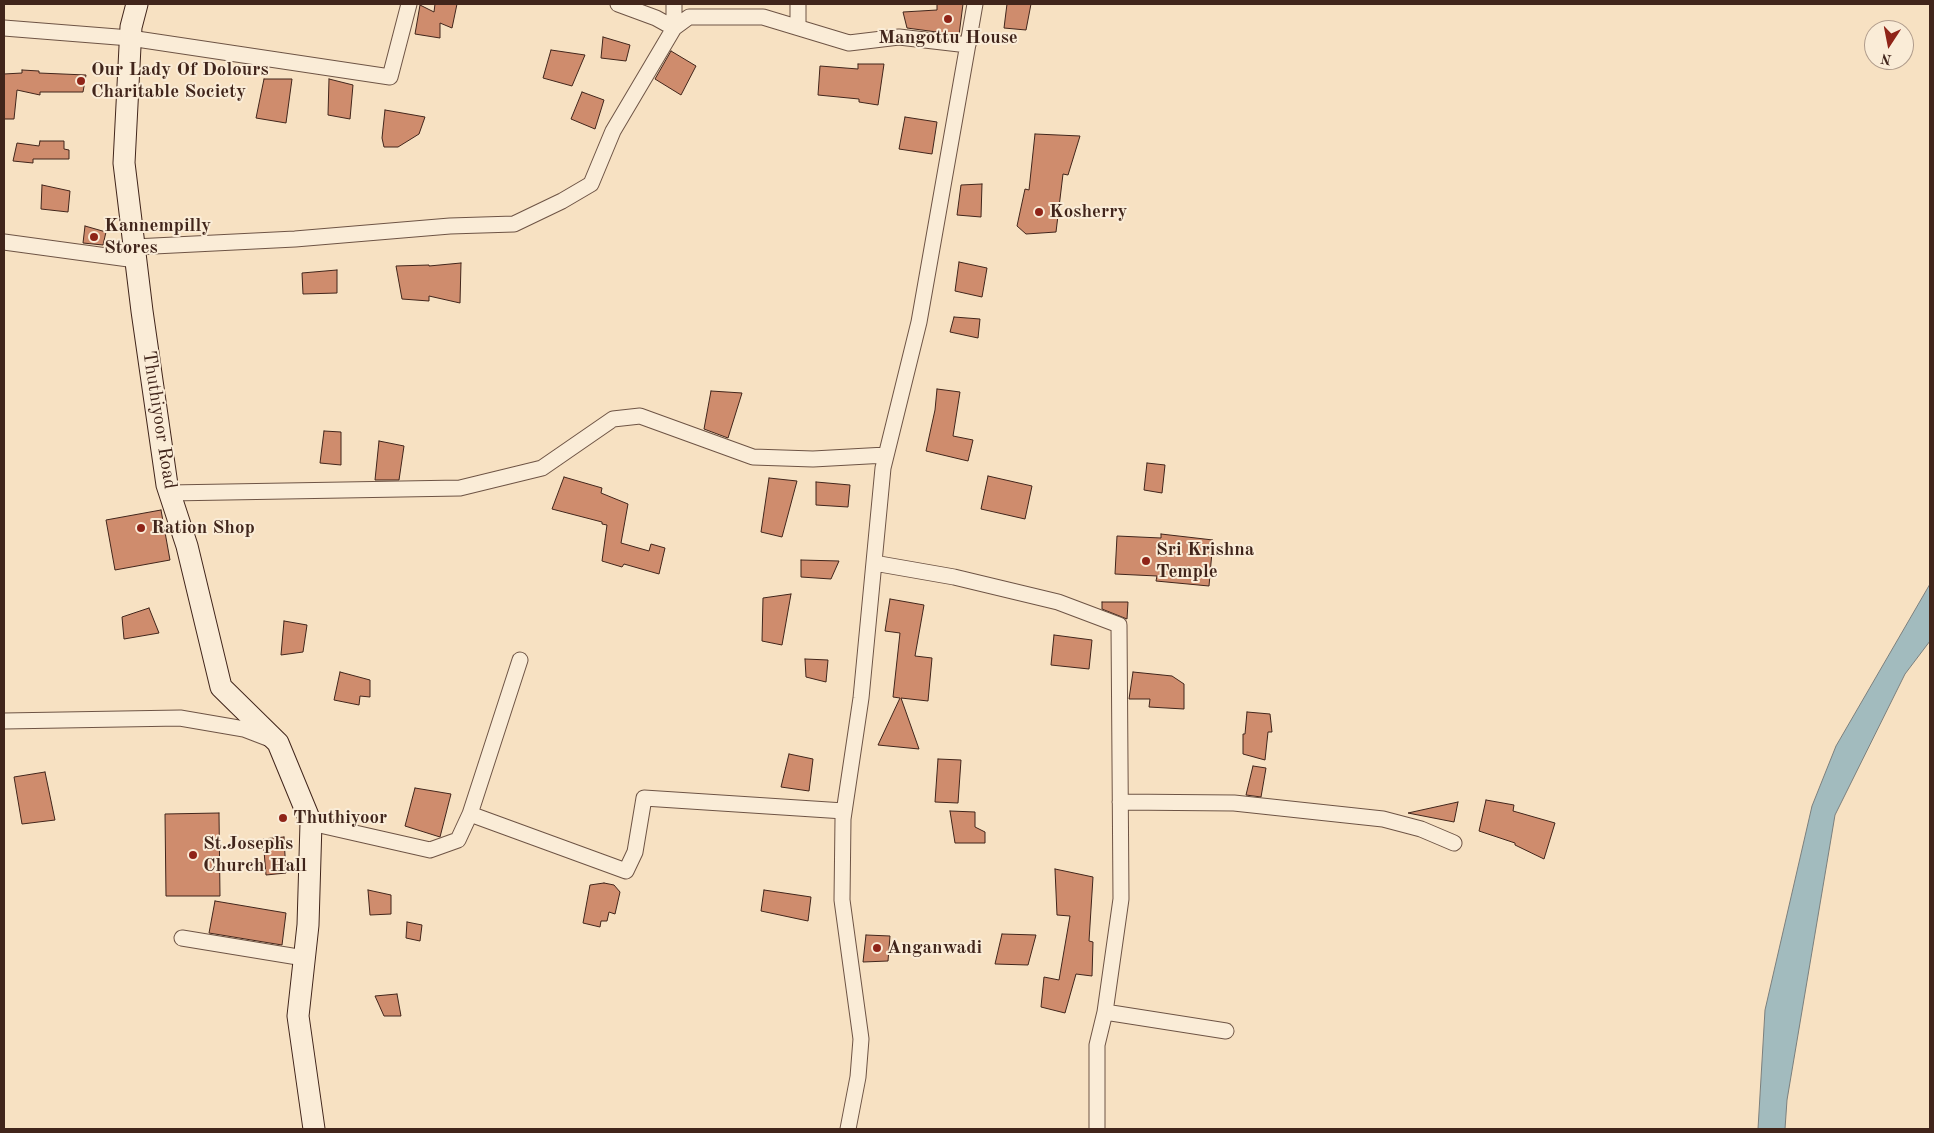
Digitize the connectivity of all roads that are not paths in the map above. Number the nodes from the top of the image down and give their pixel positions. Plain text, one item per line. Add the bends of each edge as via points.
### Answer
1 (137, 4) edge
2 (409, 4) edge
3 (618, 4) edge
4 (674, 4) edge
5 (798, 4) edge
6 (975, 4) edge
7 (798, 27) junction
8 (4, 28) edge
9 (674, 28) junction
10 (130, 38) junction
11 (968, 45) junction
12 (4, 242) edge
13 (135, 254) junction
14 (886, 455) junction
15 (169, 493) junction
16 (874, 563) junction
17 (520, 660) dead end
18 (4, 721) edge
19 (278, 743) junction
20 (1120, 802) junction
21 (844, 811) junction
22 (470, 814) junction
23 (311, 822) junction
24 (1454, 843) dead end
25 (182, 938) dead end
26 (304, 958) junction
27 (1105, 1012) junction
28 (1226, 1031) dead end
29 (314, 1129) edge
30 (848, 1129) edge
31 (1097, 1129) edge

1 - 10 main road, Thuthiyoor Road
2 - 10 street via 390,77
3 - 9 street
4 - 9 street
5 - 7 street
6 - 11 street
7 - 9 street via 763,16 689,16
7 - 11 street via 849,43 899,37
8 - 10 street
9 - 13 street via 613,131 591,184 514,224 450,226
10 - 13 main road, Thuthiyoor Road via 124,163
11 - 14 street via 919,322
12 - 13 street
13 - 15 main road, Thuthiyoor Road
14 - 15 street via 813,459 753,457 640,416 613,419 542,468 460,488
14 - 16 street
15 - 19 main road, Thuthiyoor Road via 187,546 221,687
16 - 20 street via 954,577 1058,602 1119,625
16 - 21 street via 861,698
17 - 22 street
18 - 19 street via 180,718 244,729
19 - 23 main road, Thuthiyoor Road
20 - 24 street via 1234,803 1383,819 1421,829
20 - 27 street via 1121,900
21 - 22 street via 644,798 635,852 626,871
21 - 30 street via 842,900 861,1040
22 - 23 street via 458,840 430,850
23 - 26 main road, Thuthiyoor Road
25 - 26 street
26 - 29 main road, Thuthiyoor Road via 298,1016
27 - 28 street
27 - 31 street via 1097,1045

